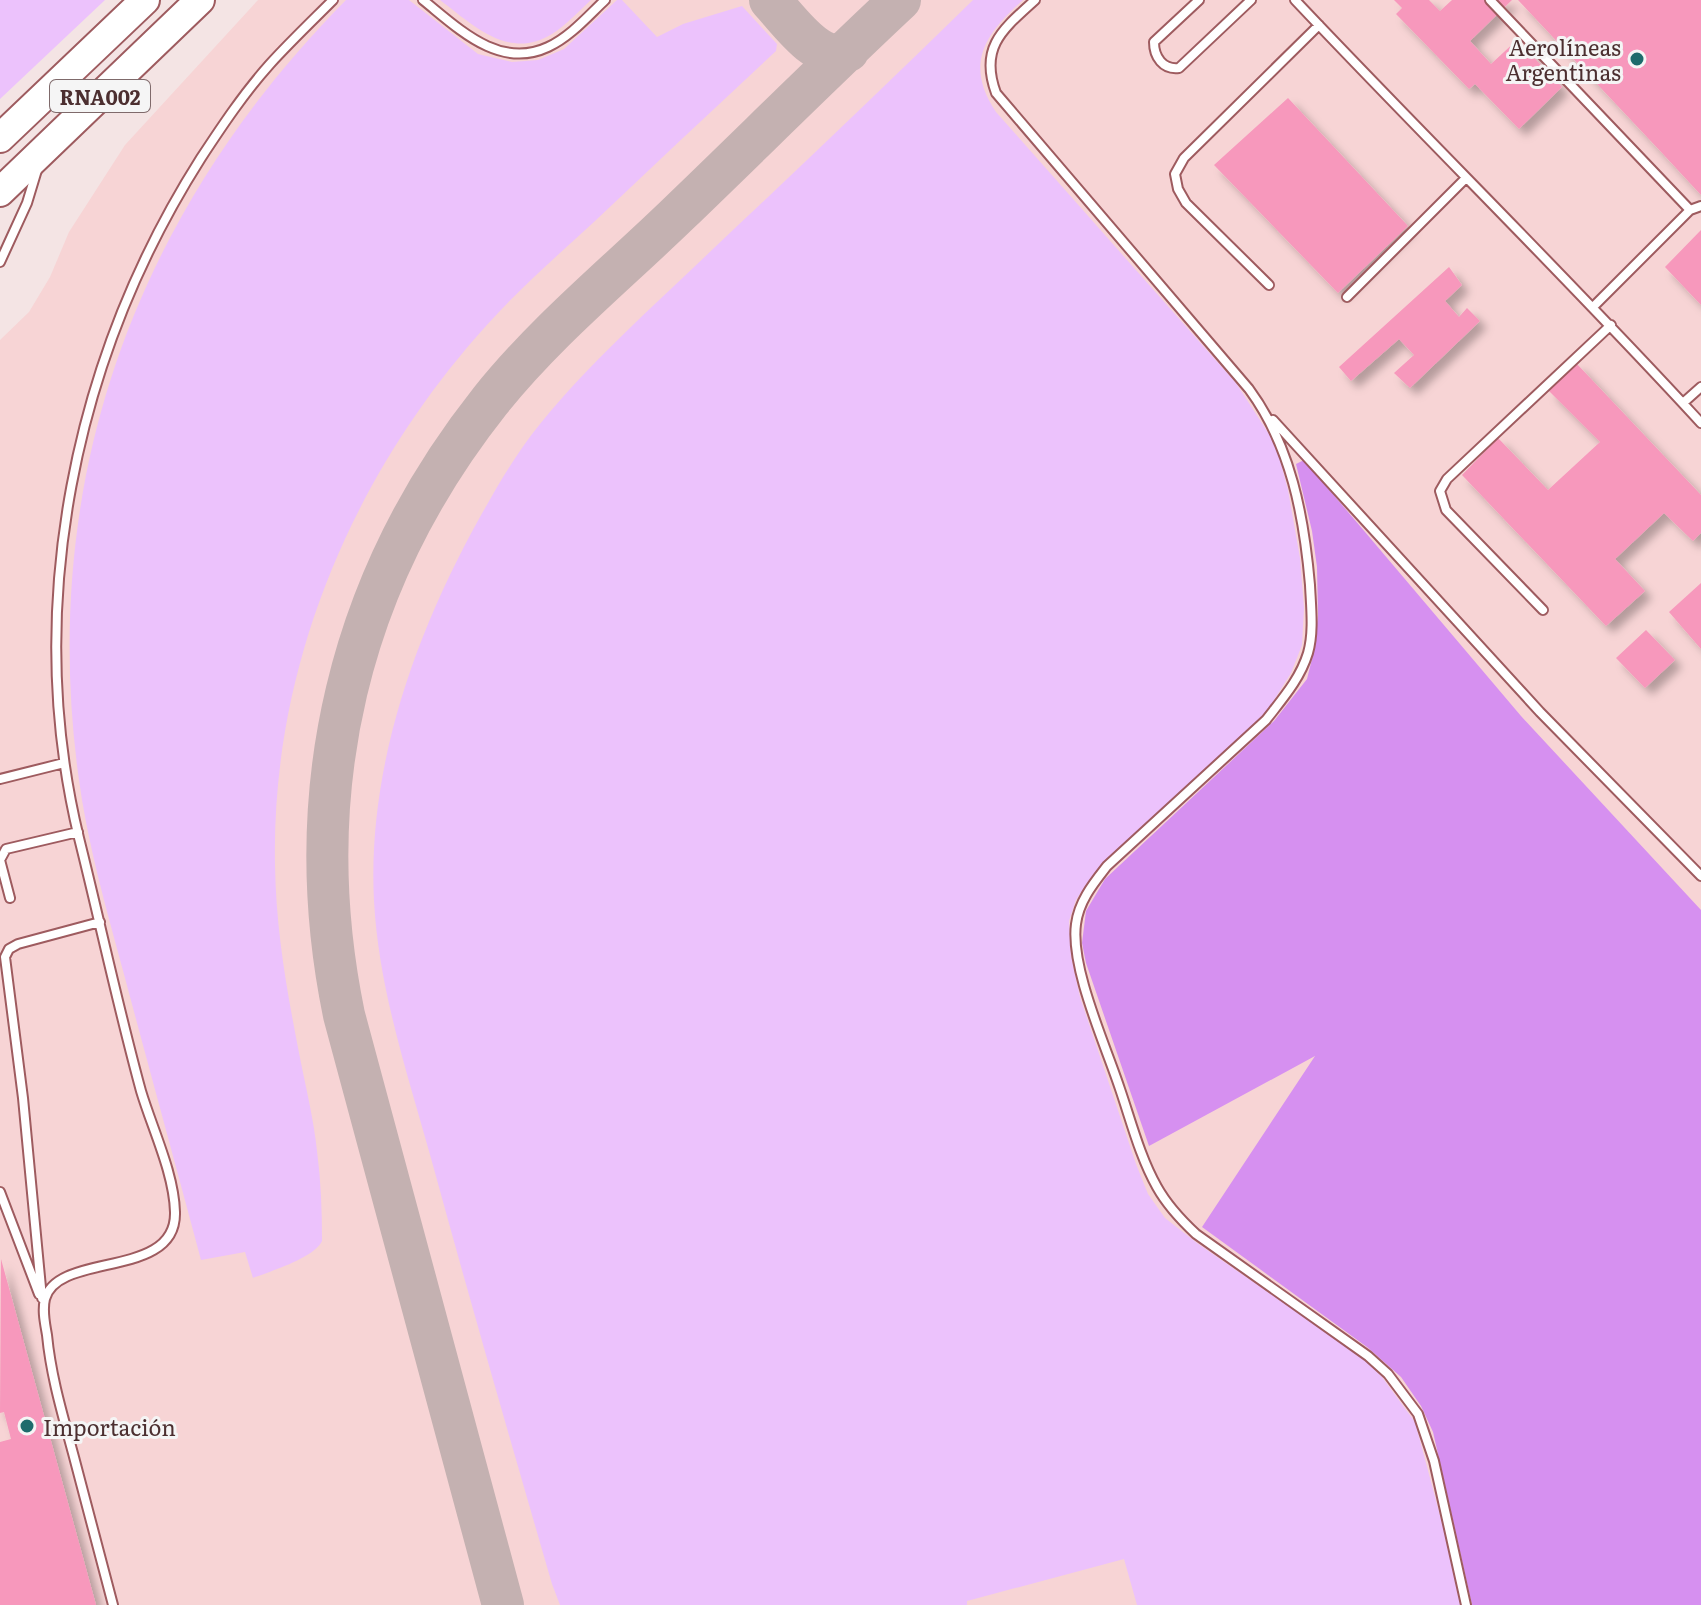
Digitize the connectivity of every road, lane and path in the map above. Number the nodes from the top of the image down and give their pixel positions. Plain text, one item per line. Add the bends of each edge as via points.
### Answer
1 (145, 0) edge
2 (200, 0) edge
3 (333, 0) edge
4 (423, 0) edge
5 (605, 0) edge
6 (1035, 0) edge
7 (1199, 0) edge
8 (1251, 0) edge
9 (1295, 0) edge
10 (1490, 0) edge
11 (1319, 25) junction
12 (0, 138) edge
13 (43, 151) junction
14 (1466, 178) junction
15 (0, 192) edge
16 (1701, 206) edge
17 (1690, 210) junction
18 (0, 262) edge
19 (1269, 285) dead end
20 (1347, 297) dead end
21 (1594, 306) junction
22 (1611, 325) junction
23 (1701, 387) edge
24 (1683, 403) junction
25 (1267, 413) junction
26 (1701, 423) edge
27 (1543, 610) dead end
28 (64, 763) junction
29 (0, 779) edge
30 (78, 832) junction
31 (1701, 876) edge
32 (10, 898) dead end
33 (100, 922) junction
34 (0, 1192) edge
35 (43, 1306) junction
36 (113, 1605) edge
37 (1466, 1605) edge

1 - 12 highway, RNA002
2 - 13 highway, RNA002
3 - 28 lane via 269,65 218,131 137,273 105,359 70,490 59,576 55,655
4 - 5 lane via 473,40 514,53 549,46
6 - 25 lane via 993,45 989,62 996,93
7 - 8 lane via 1154,42 1155,55 1171,69 1179,68
9 - 11 lane
10 - 17 lane
11 - 14 lane
11 - 19 lane via 1184,158 1175,174 1186,203
13 - 15 highway, RNA002
13 - 18 lane
14 - 20 lane
14 - 21 lane
16 - 17 lane
17 - 21 lane
21 - 22 lane
22 - 24 lane
22 - 27 lane via 1440,491 1446,510
23 - 24 lane
24 - 26 lane
25 - 31 lane via 1540,712
25 - 37 lane via 1287,462 1306,542 1312,622 1300,675 1266,720 1107,866 1080,906 1075,945 1142,1151 1156,1186 1176,1215 1368,1356 1418,1414 1434,1461
28 - 29 lane
28 - 30 lane
30 - 32 lane via 6,849 0,860
30 - 33 lane
33 - 35 lane via 18,944 5,957
33 - 35 lane via 176,1217 170,1237 156,1249 54,1284
34 - 35 lane
35 - 36 lane via 51,1373

